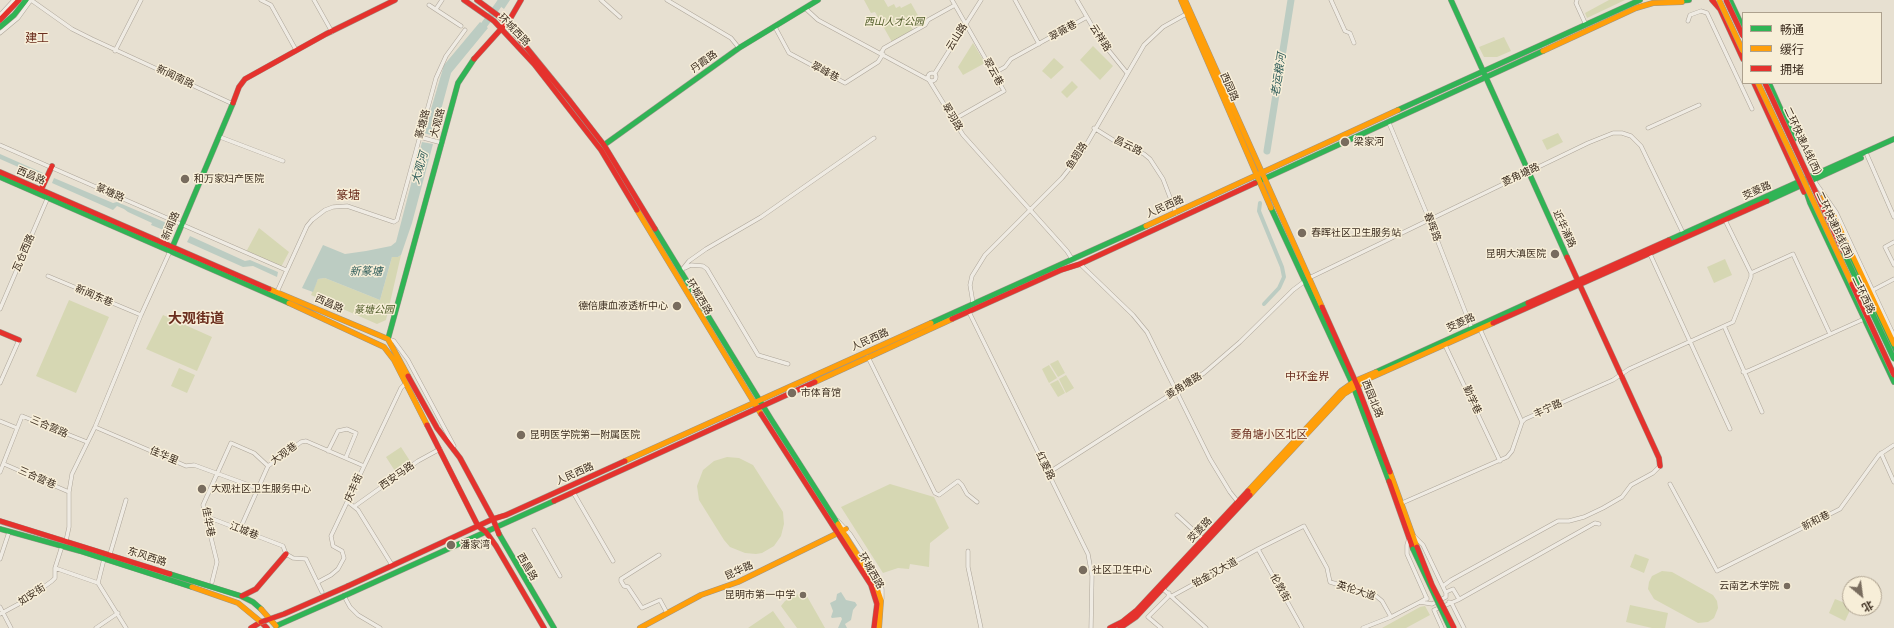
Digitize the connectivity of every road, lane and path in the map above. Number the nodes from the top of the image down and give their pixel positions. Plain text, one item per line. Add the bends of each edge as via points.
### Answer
1 (14, 0) edge
2 (19, 0) edge
3 (26, 0) edge
4 (31, 0) edge
5 (141, 0) edge
6 (261, 0) edge
7 (314, 0) edge
8 (395, 0) edge
9 (442, 0) edge
10 (464, 0) edge
11 (477, 0) edge
12 (521, 0) edge
13 (601, 0) edge
14 (667, 0) edge
15 (818, 0) edge
16 (952, 0) edge
17 (980, 0) edge
18 (1015, 0) edge
19 (1077, 0) edge
20 (1181, 0) edge
21 (1185, 0) edge
22 (1331, 0) edge
23 (1451, 0) edge
24 (1577, 0) edge
25 (1640, 0) edge
26 (1675, 0) edge
27 (1689, 0) edge
28 (1712, 0) edge
29 (1720, 0) edge
30 (1726, 0) edge
31 (1730, 0) edge
32 (1682, 2) junction
33 (429, 5) dead end
34 (955, 5) junction
35 (436, 9) junction
36 (806, 9) junction
37 (1687, 10) dead end
38 (1189, 13) junction
39 (0, 15) edge
40 (1690, 15) junction
41 (620, 17) dead end
42 (1087, 17) junction
43 (0, 20) edge
44 (1688, 21) dead end
45 (507, 23) junction
46 (965, 24) junction
47 (1586, 25) junction
48 (461, 26) dead end
49 (1742, 26) edge
50 (0, 27) edge
51 (775, 27) junction
52 (1742, 27) edge
53 (502, 29) junction
54 (465, 30) dead end
55 (332, 32) junction
56 (0, 33) edge
57 (1731, 34) junction
58 (1742, 34) edge
59 (1742, 37) edge
60 (1354, 43) dead end
61 (1039, 44) junction
62 (1742, 46) edge
63 (739, 48) junction
64 (296, 50) junction
65 (1742, 50) edge
66 (116, 51) junction
67 (882, 54) junction
68 (1742, 57) edge
69 (1484, 70) junction
70 (994, 73) junction
71 (1127, 73) junction
72 (1487, 77) junction
73 (929, 80) junction
74 (1754, 84) edge
75 (1758, 84) edge
76 (1758, 84) edge
77 (1764, 84) edge
78 (1764, 84) edge
79 (1768, 84) edge
80 (233, 104) junction
81 (1699, 105) dead end
82 (1752, 109) dead end
83 (953, 120) junction
84 (1389, 122) junction
85 (1094, 128) junction
86 (1648, 128) dead end
87 (220, 137) junction
88 (420, 137) junction
89 (874, 138) dead end
90 (1894, 139) edge
91 (442, 143) junction
92 (1894, 143) edge
93 (0, 145) edge
94 (604, 145) junction
95 (1867, 155) junction
96 (283, 161) dead end
97 (52, 166) junction
98 (1800, 167) junction
99 (0, 172) edge
100 (1528, 172) junction
101 (0, 177) edge
102 (1261, 178) junction
103 (1811, 178) junction
104 (1802, 183) junction
105 (41, 190) junction
106 (48, 197) junction
107 (1822, 198) junction
108 (1031, 212) junction
109 (1176, 212) junction
110 (1894, 217) edge
111 (1429, 219) junction
112 (1725, 220) junction
113 (181, 225) junction
114 (1685, 236) junction
115 (1894, 242) edge
116 (171, 250) junction
117 (1650, 254) junction
118 (1072, 259) junction
119 (1080, 264) junction
120 (1894, 265) edge
121 (683, 269) junction
122 (286, 270) junction
123 (1751, 273) junction
124 (48, 276) dead end
125 (1307, 279) junction
126 (1894, 279) edge
127 (1579, 282) junction
128 (1873, 290) junction
129 (277, 292) junction
130 (973, 303) junction
131 (0, 309) edge
132 (969, 312) junction
133 (141, 315) junction
134 (1864, 319) junction
135 (1479, 327) junction
136 (1725, 328) junction
137 (1473, 330) junction
138 (0, 332) edge
139 (1830, 334) junction
140 (1894, 336) edge
141 (388, 339) junction
142 (19, 340) joint
143 (1690, 341) junction
144 (1444, 343) junction
145 (1894, 344) edge
146 (1894, 351) edge
147 (868, 357) junction
148 (1894, 359) edge
149 (788, 364) dead end
150 (1743, 372) junction
151 (1621, 374) junction
152 (1894, 375) edge
153 (1894, 382) edge
154 (0, 383) edge
155 (406, 383) junction
156 (1354, 384) junction
157 (1177, 390) junction
158 (760, 400) junction
159 (753, 403) junction
160 (764, 406) junction
161 (756, 409) junction
162 (1762, 412) dead end
163 (0, 421) edge
164 (1522, 422) junction
165 (94, 427) junction
166 (17, 428) junction
167 (1730, 429) dead end
168 (87, 442) junction
169 (1894, 445) edge
170 (441, 448) junction
171 (328, 451) junction
172 (1881, 453) junction
173 (346, 457) junction
174 (1500, 461) junction
175 (4, 464) junction
176 (268, 466) junction
177 (364, 466) junction
178 (1660, 466) joint
179 (0, 472) edge
180 (1048, 473) junction
181 (217, 474) junction
182 (1894, 482) edge
183 (1670, 484) dead end
184 (257, 488) junction
185 (69, 492) junction
186 (573, 492) junction
187 (126, 500) dead end
188 (348, 502) junction
189 (976, 502) dead end
190 (1238, 502) junction
191 (1402, 504) junction
192 (354, 506) junction
193 (1178, 515) dead end
194 (205, 516) junction
195 (493, 519) junction
196 (0, 521) edge
197 (1600, 524) dead end
198 (478, 526) junction
199 (496, 527) junction
200 (0, 529) edge
201 (240, 529) junction
202 (534, 530) dead end
203 (842, 531) junction
204 (9, 532) junction
205 (486, 532) junction
206 (1412, 537) junction
207 (1203, 539) junction
208 (66, 541) junction
209 (62, 546) junction
210 (1415, 548) junction
211 (1258, 549) junction
212 (968, 551) dead end
213 (110, 554) junction
214 (286, 554) junction
215 (659, 555) dead end
216 (0, 559) edge
217 (104, 559) junction
218 (613, 561) dead end
219 (392, 565) junction
220 (55, 568) junction
221 (560, 576) dead end
222 (212, 582) dead end
223 (318, 582) junction
224 (98, 583) junction
225 (1443, 586) junction
226 (1161, 587) junction
227 (256, 589) junction
228 (322, 592) dead end
229 (1446, 592) junction
230 (1169, 594) junction
231 (241, 596) junction
232 (344, 596) junction
233 (1172, 596) junction
234 (1427, 598) junction
235 (1459, 600) junction
236 (1420, 602) junction
237 (1449, 602) junction
238 (1429, 603) junction
239 (0, 607) edge
240 (261, 608) junction
241 (667, 612) junction
242 (118, 613) junction
243 (2, 614) edge
244 (1391, 617) junction
245 (271, 619) junction
246 (261, 622) junction
247 (273, 627) edge
248 (11, 628) edge
249 (96, 628) edge
250 (126, 628) edge
251 (251, 628) edge
252 (380, 628) edge
253 (544, 628) edge
254 (554, 628) edge
255 (640, 628) edge
256 (874, 628) edge
257 (879, 628) edge
258 (981, 628) edge
259 (1091, 628) edge
260 (1110, 628) edge
261 (1120, 628) edge
262 (1161, 628) edge
263 (1206, 628) edge
264 (1302, 628) edge
265 (1363, 628) edge
266 (1442, 628) edge
267 (1450, 628) edge
268 (1454, 628) edge
269 (1464, 628) edge

1 - 39 street
2 - 43 main road
3 - 50 main road
4 - 56 street via 18,18
4 - 66 street, 新闻南路 via 72,28
5 - 66 street
6 - 64 street via 271,5
7 - 55 street
8 - 55 main road, 新闻路
9 - 35 street
10 - 53 main road, 环城西路
11 - 45 main road, 环城西路
12 - 45 main road, 大观路
13 - 41 street
14 - 63 street via 731,38
15 - 36 main road, 丹霞路
16 - 34 street, 翠云巷
17 - 46 street, 云山路
18 - 61 street, 翠薇巷
19 - 42 street, 云祥路
20 - 38 main road, 西园路
21 - 38 main road, 西园路
22 - 60 street via 1345,31 1350,33
23 - 69 main road, 近华浦路
24 - 47 street
25 - 47 main road, 人民西路
26 - 32 main road
27 - 32 main road
28 - 57 main road via 1718,6
29 - 62 main road, bridge
29 - 65 main road, bridge
30 - 58 main road, bridge
30 - 59 main road, bridge
31 - 49 main road
32 - 72 main road, 人民西路 via 1660,2 1639,6
33 - 35 street
34 - 46 street, 翠云巷
34 - 67 street via 884,48
35 - 48 street
36 - 51 main road, 丹霞路
36 - 67 street, 翠羽路 via 818,20
37 - 40 street
38 - 71 street, 鱼翅路 via 1153,34
38 - 102 main road, 西园路
40 - 44 street
40 - 82 street via 1701,11 1707,13
42 - 61 street, 翠薇巷
42 - 71 street, 云祥路 via 1101,41
45 - 53 main road, 大观路
45 - 94 main road, 环城西路
46 - 70 street, 翠云巷
46 - 73 street, 云山路 via 935,74 934,80
47 - 69 main road, 人民西路
51 - 63 main road, 丹霞路
51 - 67 street, 翠峰巷 via 790,53 845,83 878,62
52 - 57 main road via 1734,26
53 - 91 main road, 大观路 via 467,67 458,83
53 - 159 main road, 环城西路 via 539,69 601,150
54 - 88 street, 篆塘路 via 446,56 436,78
55 - 64 main road, 新闻路
57 - 68 main road
61 - 70 street, 翠薇巷 via 1011,59 1005,67
63 - 94 main road, 丹霞路
64 - 80 main road, 新闻路 via 247,77 239,87
66 - 80 street, 新闻南路
67 - 73 street, 翠羽路
69 - 72 main road, 近华浦路
69 - 102 main road, 人民西路
70 - 83 street, 翠云巷 via 1004,92
71 - 85 street, 鱼翅路
72 - 84 main road, 人民西路
72 - 100 main road, 近华浦路
73 - 83 street, 翠羽路
74 - 104 main road
75 - 98 main road, bridge
76 - 152 main road, 二环快速B线(西), bridge
77 - 98 main road, bridge
78 - 148 main road, 二环快速A线(西), bridge
79 - 103 main road
80 - 87 main road, 新闻路
81 - 86 street
83 - 108 street, 翠羽路 via 962,135
84 - 102 main road, 人民西路
84 - 111 street, 春晖路
85 - 108 street, 鱼翅路 via 1081,154
85 - 109 street, 昌云路 via 1150,159 1163,179
87 - 96 street
87 - 113 main road, 新闻路
88 - 91 street
88 - 122 street, 篆塘路 via 397,220 394,222 346,206 325,210 308,226
89 - 121 street via 761,217 706,249 689,261
90 - 103 main road, 茭菱路
91 - 141 main road, 大观路
92 - 95 main road, 茭菱路
93 - 97 street, 篆塘路
94 - 121 main road, 环城西路
95 - 103 main road, 茭菱路
95 - 110 street
97 - 105 main road
97 - 113 street, 篆塘路
98 - 103 main road
98 - 104 main road
99 - 105 main road, 西昌路
100 - 111 street, 菱角塘路
100 - 114 street, 菱角塘路 via 1609,134 1622,133 1631,136 1646,154
100 - 127 main road, 近华浦路
101 - 106 main road, 西昌路
102 - 109 main road, 人民西路
102 - 119 main road, 人民西路
102 - 125 main road, 西园北路
103 - 104 main road, 茭菱路
103 - 107 main road
103 - 128 street via 1836,212
104 - 112 main road, 茭菱路
104 - 114 main road, 茭菱路
104 - 134 main road, 二环西路
105 - 116 main road, 西昌路
106 - 116 main road, 西昌路
106 - 131 street, 瓦仓西路
107 - 145 main road via 1843,234
107 - 146 main road, 二环西路
108 - 118 street, 翠羽路
108 - 130 street, 鱼翅路 via 995,244 977,268 970,285
109 - 118 main road, 人民西路
111 - 125 street, 菱角塘路
111 - 137 street, 春晖路
112 - 114 main road, 茭菱路
112 - 123 street
113 - 116 main road, 新闻路
113 - 122 street, 篆塘路
114 - 117 main road, 茭菱路
114 - 127 main road, 茭菱路
115 - 120 street via 1885,247
116 - 129 main road, 西昌路
116 - 133 street, 新闻路
116 - 155 main road, 西昌路 via 379,344 390,354
117 - 127 main road, 茭菱路
117 - 143 street
118 - 130 main road, 人民西路
119 - 132 main road, 人民西路 via 1061,270
119 - 157 street via 1142,326
121 - 149 street via 691,265 707,269 758,355
121 - 158 main road, 环城西路
122 - 129 street, 篆塘路
123 - 136 street via 1733,322
123 - 139 street via 1793,254
124 - 133 street, 新闻东巷
125 - 156 main road, 西园北路
125 - 157 street, 菱角塘路 via 1292,290 1218,362
126 - 128 street
127 - 135 main road, 茭菱路
127 - 151 main road, 近华浦路
128 - 140 street
129 - 141 main road, 西昌路
130 - 158 main road, 人民西路
132 - 147 main road, 人民西路
132 - 180 street, 红菱路
133 - 165 street, 新闻路
134 - 139 street
134 - 153 main road, 二环西路
135 - 137 main road, 茭菱路
135 - 164 street
136 - 143 street, 丰宁路
136 - 150 street
137 - 144 main road, 茭菱路
138 - 142 main road
139 - 150 street
141 - 195 main road, 西昌路 via 438,428 460,458
142 - 154 street
143 - 151 street, 丰宁路
143 - 167 street
144 - 156 main road, 茭菱路
144 - 174 street, 勤学巷
147 - 160 main road, 人民西路
147 - 189 street via 935,493 939,495 958,482
150 - 162 street
151 - 164 street, 丰宁路
151 - 178 main road, 近华浦路 via 1659,458
155 - 170 main road, 西昌路
155 - 177 street, 庆丰街 via 401,388
156 - 190 main road, 茭菱路 via 1336,396
156 - 191 main road, 西园北路
156 - 206 main road, 西园北路
156 - 226 main road, 茭菱路
157 - 180 street, 菱角塘路
157 - 190 street via 1213,464
158 - 159 main road, 人民西路
158 - 160 main road, 环城西路
159 - 161 main road, 环城西路
159 - 195 main road, 人民西路
160 - 161 main road, 人民西路
160 - 203 main road, 环城西路
161 - 186 main road, 人民西路
161 - 203 main road, 环城西路
163 - 166 street
164 - 174 street, 丰宁路 via 1512,451 1508,457
165 - 168 street, 新闻路
165 - 181 street, 佳华里 via 186,466 194,465
166 - 168 street, 三合营路 via 22,416
166 - 175 street, 三合营路
168 - 185 street, 新闻路 via 72,474
169 - 172 street, 新和巷
170 - 192 street, 西安马路
170 - 198 main road, 西昌路
171 - 173 street
171 - 173 street via 338,432 347,429 356,433
171 - 176 street, 大观巷 via 306,441 301,442
172 - 182 street
172 - 183 street, 新和巷 via 1840,509 1717,571
173 - 177 street
174 - 191 street, 丰宁路
175 - 179 street, 三合营路
175 - 185 street, 三合营巷
176 - 181 street, 佳华巷 via 254,453 231,443
176 - 184 street, 大观巷
177 - 188 street, 庆丰街
178 - 225 street via 1631,485 1622,497 1603,508 1584,517 1558,521
180 - 259 street, 红菱路 via 1090,560
181 - 184 street, 佳华里
181 - 194 street, 佳华巷 via 203,505
184 - 201 street, 大观巷
185 - 208 street, 新闻路 via 69,527
186 - 199 main road, 人民西路
186 - 218 street
187 - 213 street
188 - 192 street
188 - 223 street, 庆丰街 via 331,536 333,546 342,551 344,558 338,569
190 - 207 main road, 茭菱路
191 - 206 main road, 西园北路
192 - 219 street
193 - 207 street
194 - 201 street, 江城巷
194 - 222 street, 佳华巷 via 217,562
195 - 198 main road, 人民西路
195 - 199 main road, 西昌路
196 - 208 main road, 东风西路
197 - 235 street via 1595,523
198 - 205 main road, 西昌路
198 - 219 main road, 人民西路
199 - 205 main road, 人民西路
199 - 254 main road, 西昌路
200 - 204 main road, 东风西路
201 - 214 street, 江城巷 via 283,546
202 - 221 street
203 - 241 main road, 昆华路 via 738,582 701,595
203 - 256 main road, 环城西路 via 874,592 877,608
203 - 257 main road, 环城西路 via 880,593
204 - 209 main road, 东风西路
204 - 216 street
205 - 232 main road, 人民西路
205 - 253 main road, 西昌路
206 - 210 main road, 西园北路
206 - 225 street via 1423,545
206 - 234 street via 1406,545 1407,554
207 - 226 main road, 茭菱路
208 - 213 main road, 东风西路
209 - 217 main road, 东风西路
209 - 220 street, 如安街
210 - 267 main road, 西园北路, bridge
210 - 268 main road, 西园北路, bridge
211 - 233 street, 铂金汉大道
211 - 244 street, 英伦大道 via 1304,526 1327,568 1330,582 1376,596
211 - 264 street, 伦敦街
212 - 258 street via 968,567
213 - 231 main road, 东风西路
214 - 223 street via 293,558 306,559
214 - 227 main road
215 - 241 street via 621,579 621,582 628,587 642,608 660,600
217 - 224 street
217 - 246 main road, 东风西路, bridge via 238,603
219 - 245 main road, 人民西路, bridge
220 - 224 street
220 - 243 street, 如安街 via 55,578 52,582
223 - 228 street
224 - 242 street
225 - 229 street
226 - 230 street
226 - 260 main road, 茭菱路 via 1129,618
226 - 261 main road, 茭菱路 via 1136,617
227 - 231 main road
227 - 240 main road via 256,602
229 - 235 street via 1453,589
229 - 238 street via 1446,596 1432,604
230 - 233 street
230 - 262 street via 1148,617
231 - 240 main road, 东风西路
232 - 247 main road, 人民西路, bridge
232 - 252 street via 353,611
233 - 263 street
234 - 236 street
234 - 238 street
235 - 237 street
236 - 238 street
236 - 244 street
237 - 266 street via 1434,611
237 - 269 street
239 - 243 street
240 - 245 main road, 东风西路, bridge
241 - 255 main road, 昆华路
242 - 249 street
242 - 250 street
243 - 248 street
244 - 265 street
245 - 246 main road, 人民西路, bridge
245 - 247 main road, 东风西路, bridge
246 - 247 main road, 东风西路
246 - 251 main road, 人民西路

